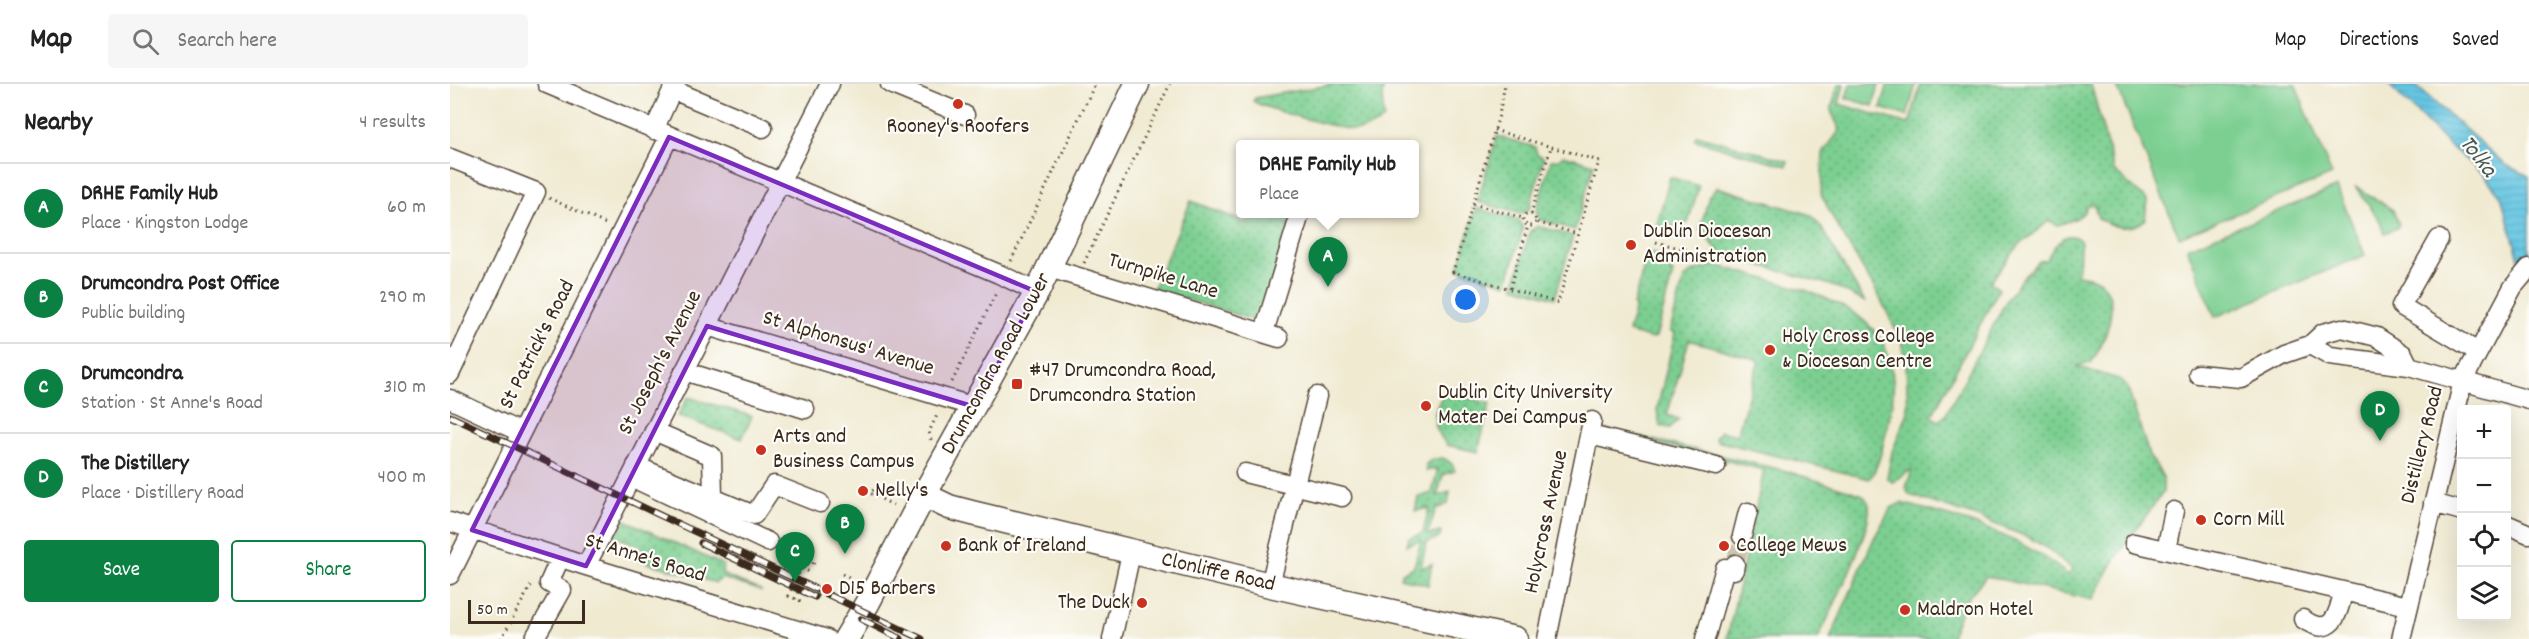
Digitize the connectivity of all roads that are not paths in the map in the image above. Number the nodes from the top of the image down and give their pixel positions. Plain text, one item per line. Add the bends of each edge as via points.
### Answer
1 (547, 84) edge
2 (830, 84) edge
3 (890, 84) edge
4 (1137, 84) edge
5 (674, 87) edge
6 (965, 115) dead end
7 (764, 128) dead end
8 (662, 134) junction
9 (450, 158) edge
10 (780, 181) junction
11 (1299, 218) edge
12 (2439, 239) dead end
13 (1049, 268) junction
14 (2526, 271) edge
15 (1037, 292) junction
16 (707, 326) junction
17 (2310, 345) junction
18 (2478, 352) junction
19 (2409, 366) junction
20 (684, 371) junction
21 (450, 374) edge
22 (2198, 374) dead end
23 (2463, 381) junction
24 (1317, 396) dead end
25 (450, 399) edge
26 (2529, 400) edge
27 (975, 407) junction
28 (805, 409) dead end
29 (654, 431) junction
30 (520, 432) junction
31 (1716, 466) dead end
32 (633, 472) junction
33 (1245, 473) dead end
34 (1295, 485) junction
35 (924, 495) junction
36 (712, 497) junction
37 (1342, 497) dead end
38 (820, 503) dead end
39 (2433, 503) junction
40 (2457, 510) edge
41 (2174, 511) dead end
42 (1748, 512) dead end
43 (450, 522) edge
44 (2511, 526) edge
45 (472, 530) junction
46 (2529, 534) edge
47 (1742, 536) tunnel mouth
48 (768, 542) dead end
49 (2134, 543) dead end
50 (2166, 550) junction
51 (1131, 553) junction
52 (560, 558) junction
53 (1736, 564) tunnel mouth
54 (586, 566) junction
55 (450, 575) edge
56 (1270, 585) junction
57 (2343, 591) junction
58 (2408, 606) junction
59 (2303, 619) dead end
60 (534, 639) edge
61 (827, 639) edge
62 (846, 639) edge
63 (1112, 639) edge
64 (1515, 639) edge
65 (1547, 639) edge
66 (1705, 639) edge
67 (2401, 639) edge

1 - 8 street
2 - 10 street, St Joseph's Avenue
3 - 6 street
4 - 13 main road, Drumcondra Road Lower
5 - 7 street
5 - 8 street, St Patrick's Road
8 - 10 street
8 - 30 street, St Patrick's Road via 622,231
9 - 21 street via 536,192
10 - 15 street
10 - 16 street, St Joseph's Avenue
11 - 13 street, Turnpike Lane via 1272,335
12 - 18 street via 2401,306
13 - 15 main road, Drumcondra Road Lower
14 - 18 street, Distillery Road
15 - 27 main road, Drumcondra Road Lower
16 - 20 street, St Joseph's Avenue
16 - 27 street, St Alphonsus' Avenue
17 - 19 street via 2330,356
17 - 19 street via 2323,333 2342,328 2377,337 2403,354
17 - 22 street via 2284,354 2241,378
18 - 23 street, Distillery Road
19 - 23 street
20 - 28 street
20 - 29 street, St Joseph's Avenue
23 - 26 street
23 - 39 street, Distillery Road
24 - 34 street
25 - 30 street
27 - 35 main road, Drumcondra Road Lower
29 - 32 street, St Joseph's Avenue
29 - 36 street via 712,456
30 - 45 street, St Patrick's Road
31 - 65 street, Holycross Avenue via 1591,428
32 - 36 street
32 - 48 street
32 - 54 street, St Joseph's Avenue
33 - 34 street
34 - 37 street
34 - 56 street
35 - 51 main road, Clonliffe Road via 949,507
35 - 62 main road, Drumcondra Road Lower
36 - 38 street via 754,515 774,485
39 - 40 street
39 - 58 street, Distillery Road
41 - 50 street
42 - 47 street
43 - 45 street, St Anne's Road
44 - 46 street
45 - 52 street, St Anne's Road
45 - 55 street, St Patrick's Road
49 - 50 street
50 - 57 street
51 - 56 main road, Clonliffe Road
51 - 63 street
52 - 54 street, St Anne's Road
52 - 60 street via 549,583 562,590
53 - 66 street via 1734,570 1725,568
54 - 61 street, St Anne's Road
56 - 64 main road, Clonliffe Road
57 - 58 street
57 - 59 street via 2335,622 2321,629
58 - 67 street, Distillery Road

